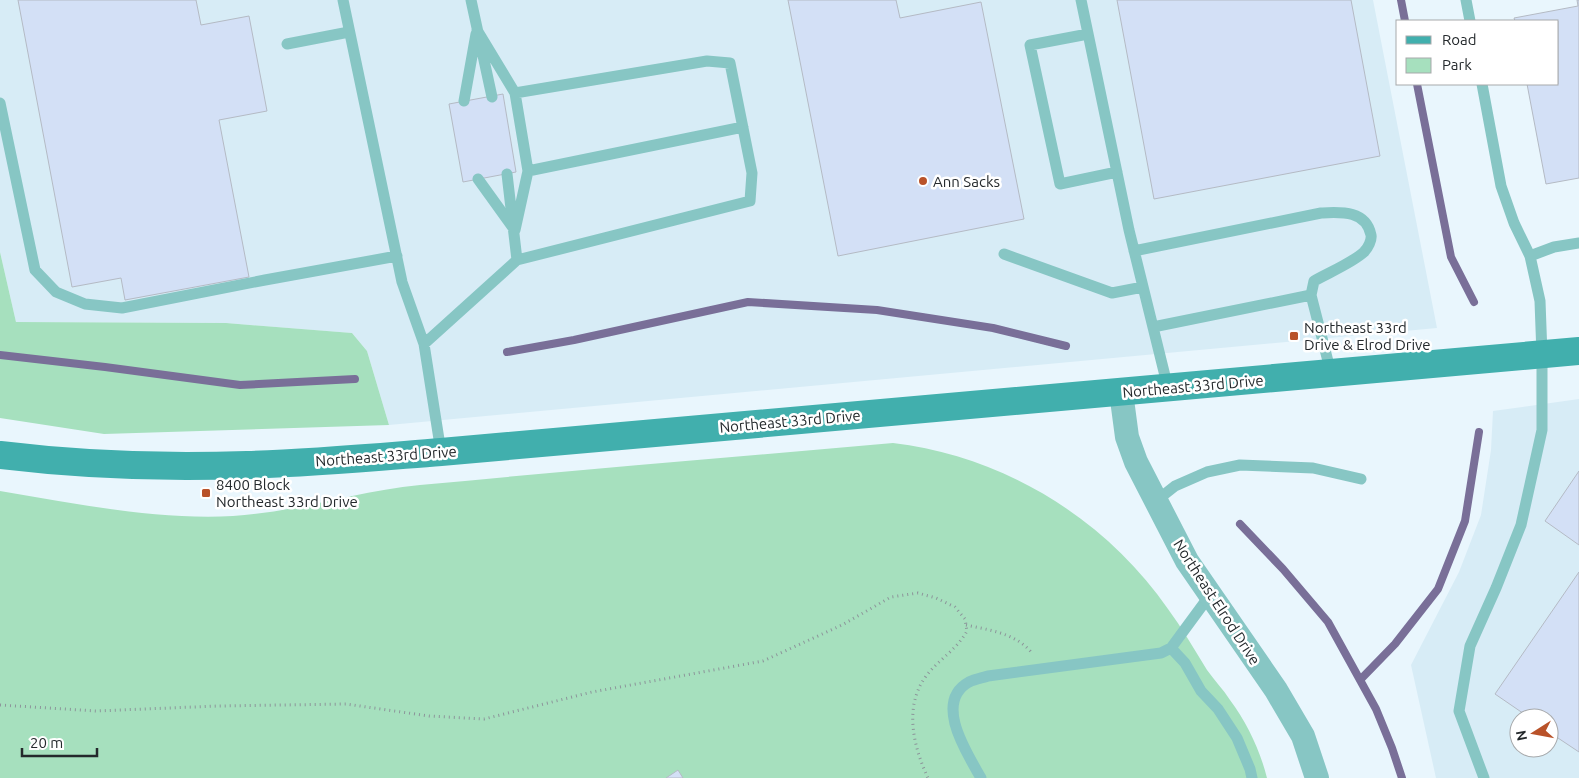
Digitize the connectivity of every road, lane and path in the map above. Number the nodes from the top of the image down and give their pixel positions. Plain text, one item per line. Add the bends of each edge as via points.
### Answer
1 (342, 0) edge
2 (471, 0) edge
3 (1081, 0) edge
4 (1466, 0) edge
5 (1470, 20) edge
6 (477, 30) junction
7 (349, 32) junction
8 (1088, 34) junction
9 (288, 44) dead end
10 (1482, 85) edge
11 (516, 94) junction
12 (492, 97) dead end
13 (464, 102) dead end
14 (0, 103) edge
15 (743, 127) junction
16 (528, 171) junction
17 (1117, 172) junction
18 (507, 174) dead end
19 (478, 179) dead end
20 (514, 230) junction
21 (1579, 244) edge
22 (1134, 251) junction
23 (1004, 254) dead end
24 (397, 256) junction
25 (1530, 256) junction
26 (517, 260) junction
27 (1143, 287) junction
28 (1311, 295) junction
29 (1153, 327) junction
30 (424, 344) junction
31 (1579, 351) edge
32 (1542, 355) junction
33 (1332, 374) junction
34 (1168, 388) junction
35 (1121, 392) junction
36 (441, 452) junction
37 (0, 455) edge
38 (1361, 479) dead end
39 (1156, 502) junction
40 (1210, 595) junction
41 (966, 625) junction
42 (1171, 648) junction
43 (1036, 669) junction
44 (0, 705) edge
45 (928, 778) edge
46 (981, 778) edge
47 (1252, 778) edge
48 (1318, 778) edge
49 (1484, 778) edge

1 - 7 lane
2 - 6 lane
3 - 8 lane
4 - 5 lane
6 - 11 lane
6 - 12 lane
6 - 13 lane
7 - 9 lane
7 - 24 lane
8 - 17 lane
8 - 17 lane via 1030,45 1060,184
10 - 25 lane via 1501,186 1514,224
11 - 15 lane via 707,61 730,63
11 - 16 lane
14 - 24 lane via 35,270 56,292 85,304 122,308
15 - 16 lane
15 - 26 lane via 752,173 750,201
16 - 20 lane
17 - 22 lane
18 - 20 lane
19 - 20 lane
20 - 26 lane
21 - 25 lane via 1554,247
22 - 27 lane
22 - 28 lane via 1321,213 1342,212 1359,216 1369,226 1372,239 1365,252 1314,281
23 - 27 lane via 1112,293
24 - 30 lane via 402,282
25 - 32 lane via 1540,301
26 - 30 lane
27 - 29 lane
28 - 29 lane
28 - 33 lane
29 - 34 lane
30 - 36 lane
31 - 32 main road, Northeast 33rd Drive
32 - 33 main road, Northeast 33rd Drive
32 - 49 lane via 1542,430 1521,525 1470,646 1459,711
33 - 34 main road, Northeast 33rd Drive
34 - 35 main road, Northeast 33rd Drive
35 - 36 main road, Northeast 33rd Drive
35 - 39 street, Northeast Elrod Drive via 1127,437
36 - 37 main road, Northeast 33rd Drive via 200,466 119,465
38 - 39 lane via 1313,468 1240,465 1207,472 1175,486
39 - 40 street, Northeast Elrod Drive via 1187,561
40 - 42 lane
40 - 48 street, Northeast Elrod Drive via 1281,698 1303,736
41 - 43 path via 1000,632 1024,645 1031,653
41 - 44 path via 955,607 936,598 918,593 891,597 842,625 763,661 592,692 484,720 346,704 96,711
41 - 45 path via 968,632 960,644 923,680 912,707 914,737
42 - 43 lane via 1161,653
42 - 47 lane via 1237,738
43 - 46 lane via 988,676 970,682 959,691 952,713 967,753

